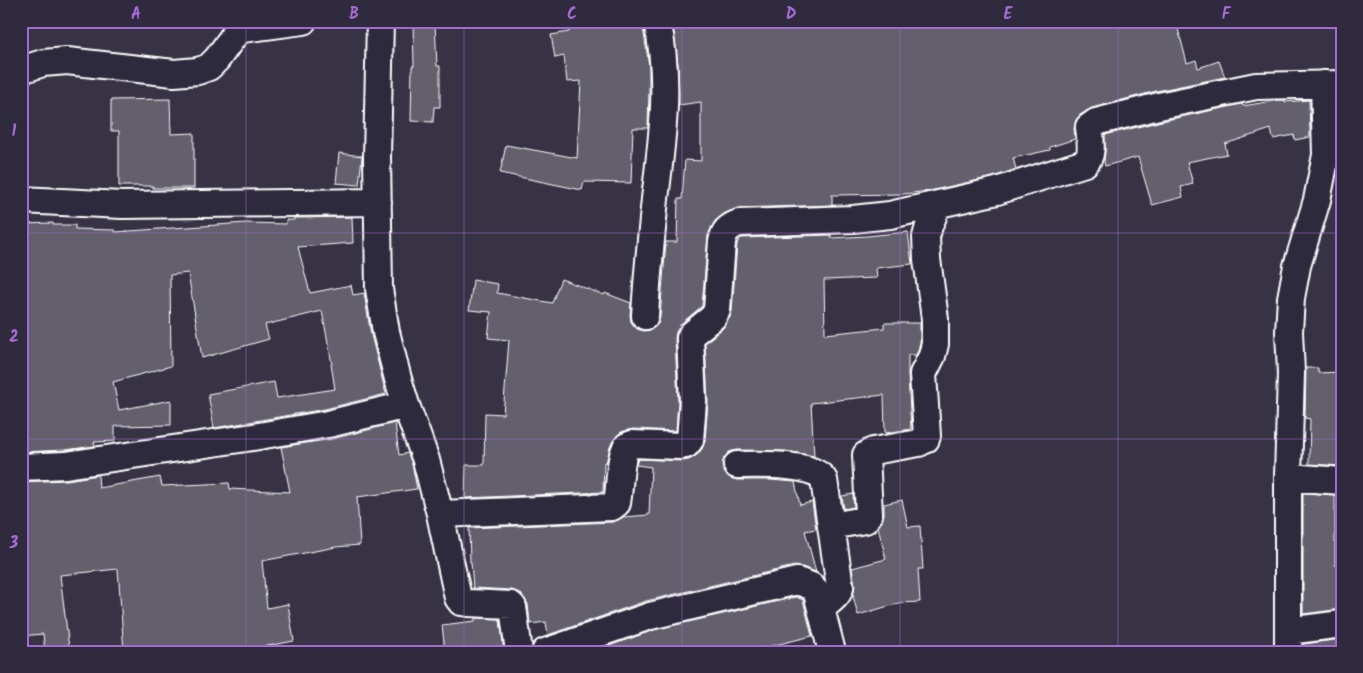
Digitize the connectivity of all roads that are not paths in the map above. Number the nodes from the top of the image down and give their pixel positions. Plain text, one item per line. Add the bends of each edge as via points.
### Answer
1 (303, 21) edge
2 (380, 21) edge
3 (657, 21) edge
4 (21, 70) edge
5 (1333, 84) edge
6 (21, 200) edge
7 (378, 202) junction
8 (938, 204) junction
9 (645, 316) dead end
10 (406, 405) junction
11 (737, 465) dead end
12 (21, 467) edge
13 (1288, 477) junction
14 (1342, 481) edge
15 (440, 514) junction
16 (831, 526) junction
17 (821, 608) junction
18 (1342, 624) edge
19 (1288, 641) edge
20 (519, 652) edge
21 (546, 652) edge
22 (832, 652) edge

1 - 4 street via 244,29 235,34 217,60 198,71 174,73 66,61 43,63
2 - 7 street
3 - 9 street via 664,64 665,100
5 - 8 street via 1256,86 1096,122 1089,127 1090,155 1085,163 997,191
5 - 13 street via 1325,163 1290,298
6 - 7 street via 122,205
7 - 10 street via 378,289
8 - 15 street via 853,219 730,226 722,242 717,310 690,338 692,415 690,440 686,445 627,446 617,503 612,507
8 - 16 street via 926,237 935,319 935,344 923,374 926,440 868,453 870,514 865,520
10 - 12 street via 328,424 254,437 66,465
10 - 15 street via 426,460
11 - 16 street via 801,468 819,475 824,480
13 - 14 street
13 - 19 street
15 - 20 street via 458,598 468,603 511,605
16 - 17 street via 840,587
17 - 21 street via 814,589 797,582 650,616
17 - 22 street
18 - 19 street

